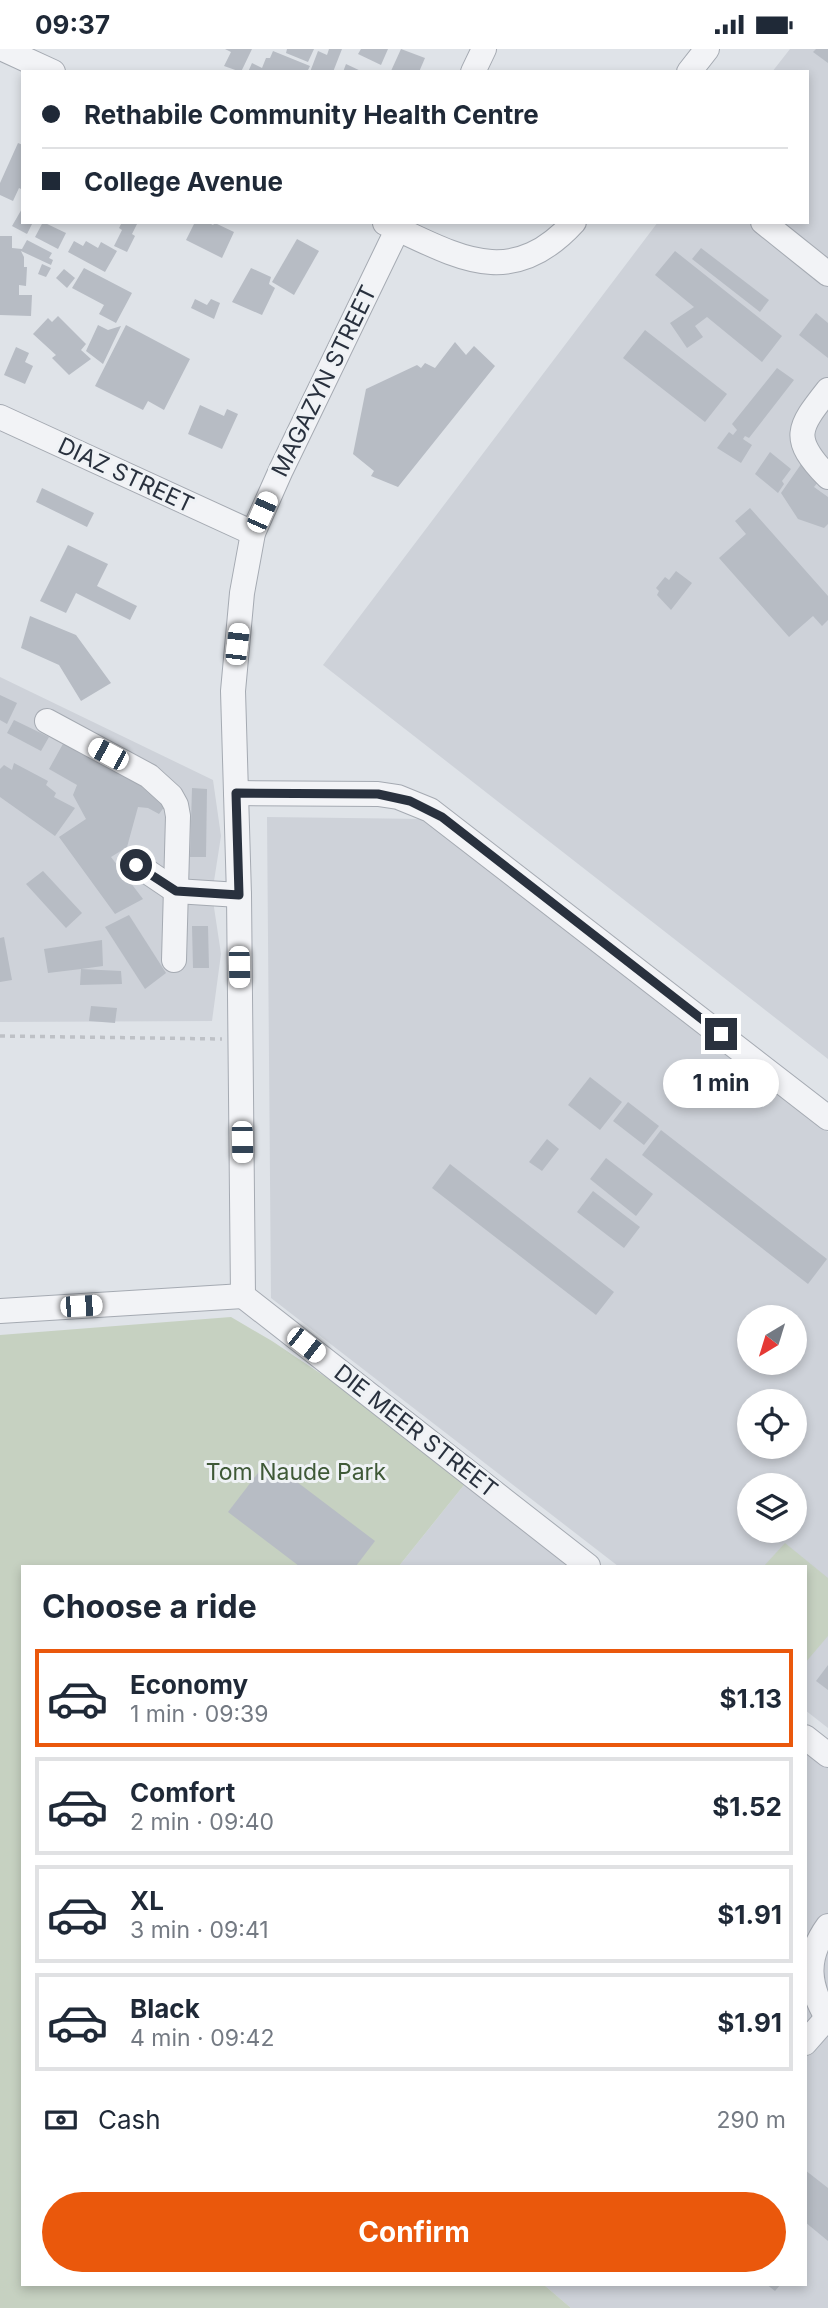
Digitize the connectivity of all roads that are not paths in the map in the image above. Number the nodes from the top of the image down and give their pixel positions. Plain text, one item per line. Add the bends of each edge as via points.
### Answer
1 (4, 49) edge
2 (484, 49) edge
3 (707, 49) edge
4 (49, 70) edge
5 (474, 70) edge
6 (691, 70) edge
7 (572, 224) edge
8 (766, 224) edge
9 (394, 225) edge
10 (828, 274) edge
11 (828, 390) edge
12 (0, 417) edge
13 (828, 477) edge
14 (253, 533) junction
15 (47, 721) dead end
16 (236, 793) junction
17 (136, 865) dead end
18 (176, 891) junction
19 (239, 895) junction
20 (174, 960) dead end
21 (828, 1118) edge
22 (243, 1296) junction
23 (0, 1311) edge
24 (587, 1565) edge
25 (807, 1739) edge
26 (828, 1755) edge
27 (828, 1926) edge
28 (827, 2019) edge
29 (807, 2041) edge

1 - 4 street
2 - 5 street
3 - 6 street
7 - 9 street via 554,242 513,263 444,250
8 - 10 street
9 - 14 street, MAGAZYN STREET
11 - 13 street via 802,426 802,438
12 - 14 street, DIAZ STREET
14 - 16 street, MAGAZYN STREET via 233,691
15 - 18 street via 168,791 178,816
16 - 19 street, MAGAZYN STREET
16 - 21 street via 378,794 430,810
17 - 18 street
18 - 19 street
18 - 20 street
19 - 22 street, MAGAZYN STREET
22 - 23 street
22 - 24 street, DIE MEER STREET
25 - 26 street
27 - 28 street via 813,1952 810,1974
28 - 29 street

